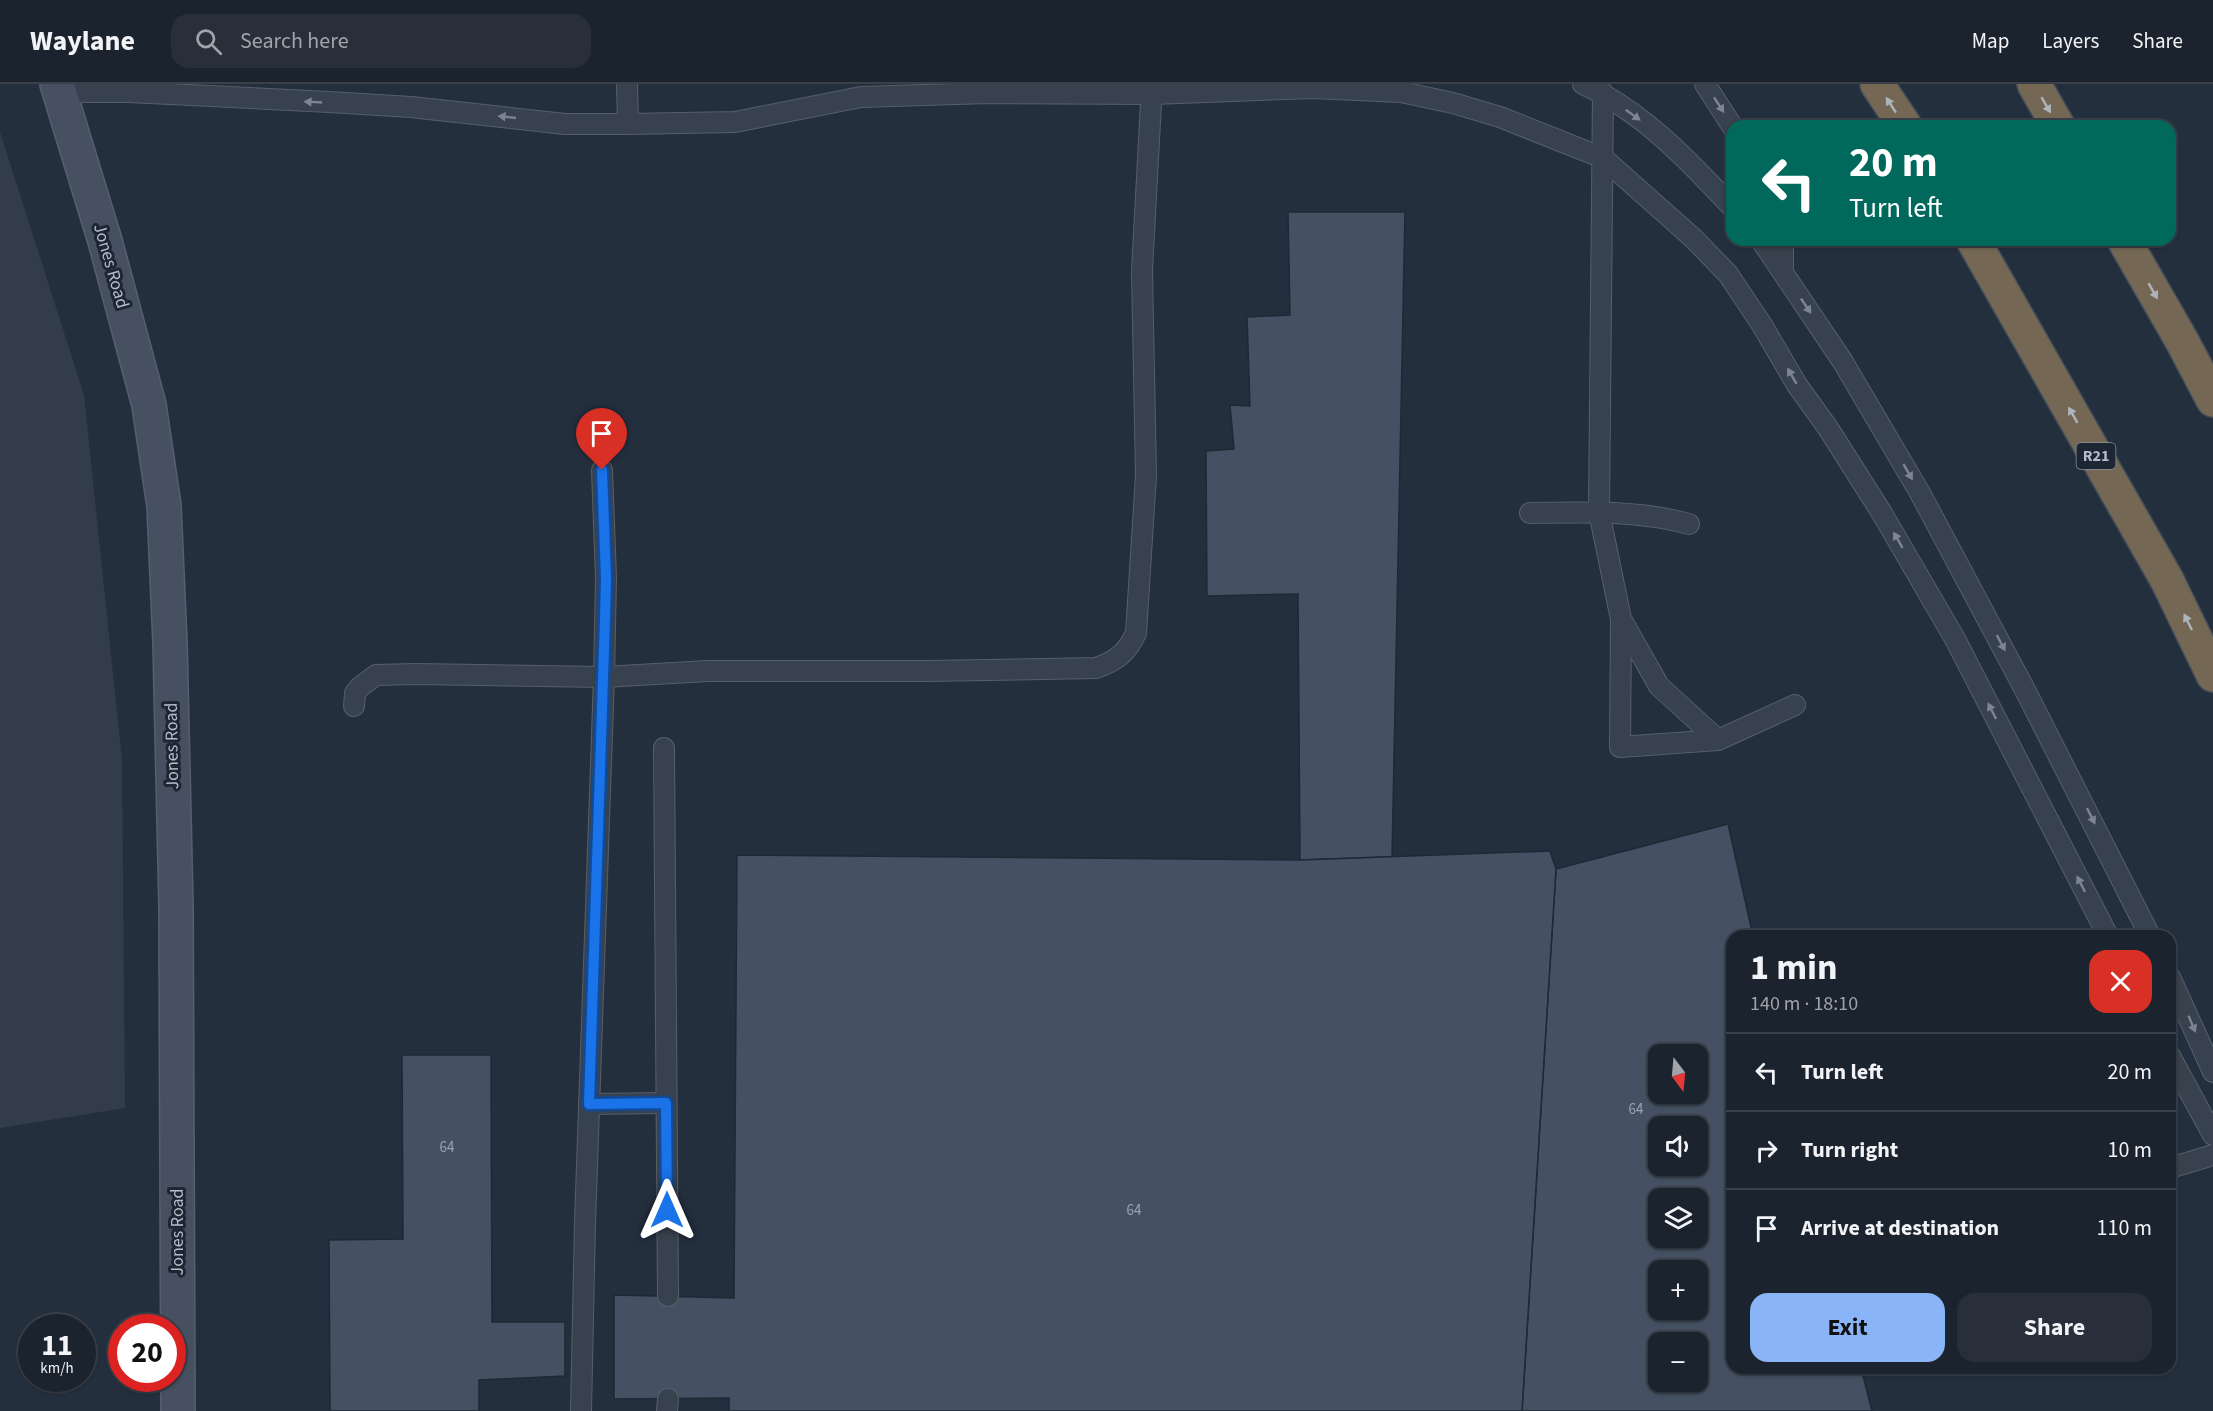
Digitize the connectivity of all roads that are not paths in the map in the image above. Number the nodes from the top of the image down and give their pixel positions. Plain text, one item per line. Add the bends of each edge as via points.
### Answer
1 (627, 84) edge
2 (1583, 84) edge
3 (1705, 84) edge
4 (1877, 84) edge
5 (2034, 84) edge
6 (58, 89) edge
7 (1152, 89) edge
8 (861, 90) edge
9 (1603, 93) junction
10 (1728, 120) edge
11 (1901, 120) edge
12 (2055, 120) edge
13 (628, 124) junction
14 (1603, 158) junction
15 (1726, 201) edge
16 (1765, 246) edge
17 (1783, 246) edge
18 (1975, 246) edge
19 (2127, 246) edge
20 (1783, 271) junction
21 (2213, 400) edge
22 (602, 470) dead end
23 (1599, 512) junction
24 (1530, 513) dead end
25 (1689, 525) dead end
26 (1621, 619) junction
27 (2213, 675) edge
28 (604, 677) junction
29 (1795, 705) dead end
30 (354, 706) dead end
31 (1718, 740) junction
32 (664, 748) dead end
33 (2105, 930) edge
34 (2147, 930) edge
35 (2176, 990) edge
36 (2176, 1067) edge
37 (2213, 1072) edge
38 (666, 1103) junction
39 (589, 1104) junction
40 (2213, 1135) edge
41 (2213, 1155) edge
42 (2176, 1166) edge
43 (668, 1296) dead end
44 (178, 1411) edge
45 (581, 1411) edge

1 - 13 lane
2 - 9 lane
3 -> 10 lane
11 -> 4 highway
5 -> 12 highway
13 -> 6 lane via 566,124 411,107
6 - 44 street, Jones Road via 105,241 149,405 164,506 176,906
7 - 8 lane via 988,93
7 - 14 lane via 1401,92 1500,117
7 - 28 lane via 1142,272 1146,475 1136,633 1121,656 1096,668 706,671
8 - 13 lane via 735,122
9 - 14 lane
9 -> 15 lane via 1670,141
14 - 23 lane
33 -> 14 lane via 1955,639 1883,515 1762,326 1728,274
16 - 20 lane
17 - 20 lane
27 -> 18 highway, R21 via 2168,580
19 -> 21 highway
20 -> 34 lane via 1843,362 1920,493
22 - 28 lane
23 - 24 lane
23 - 25 lane via 1664,517
23 - 26 lane
26 - 31 lane via 1659,686
26 - 31 lane via 1620,747
28 - 30 lane via 376,675 355,693
28 - 39 lane
29 - 31 lane
32 - 38 lane
35 -> 37 lane
36 - 40 lane
38 - 39 lane
38 - 43 lane
39 - 45 lane
41 - 42 lane

